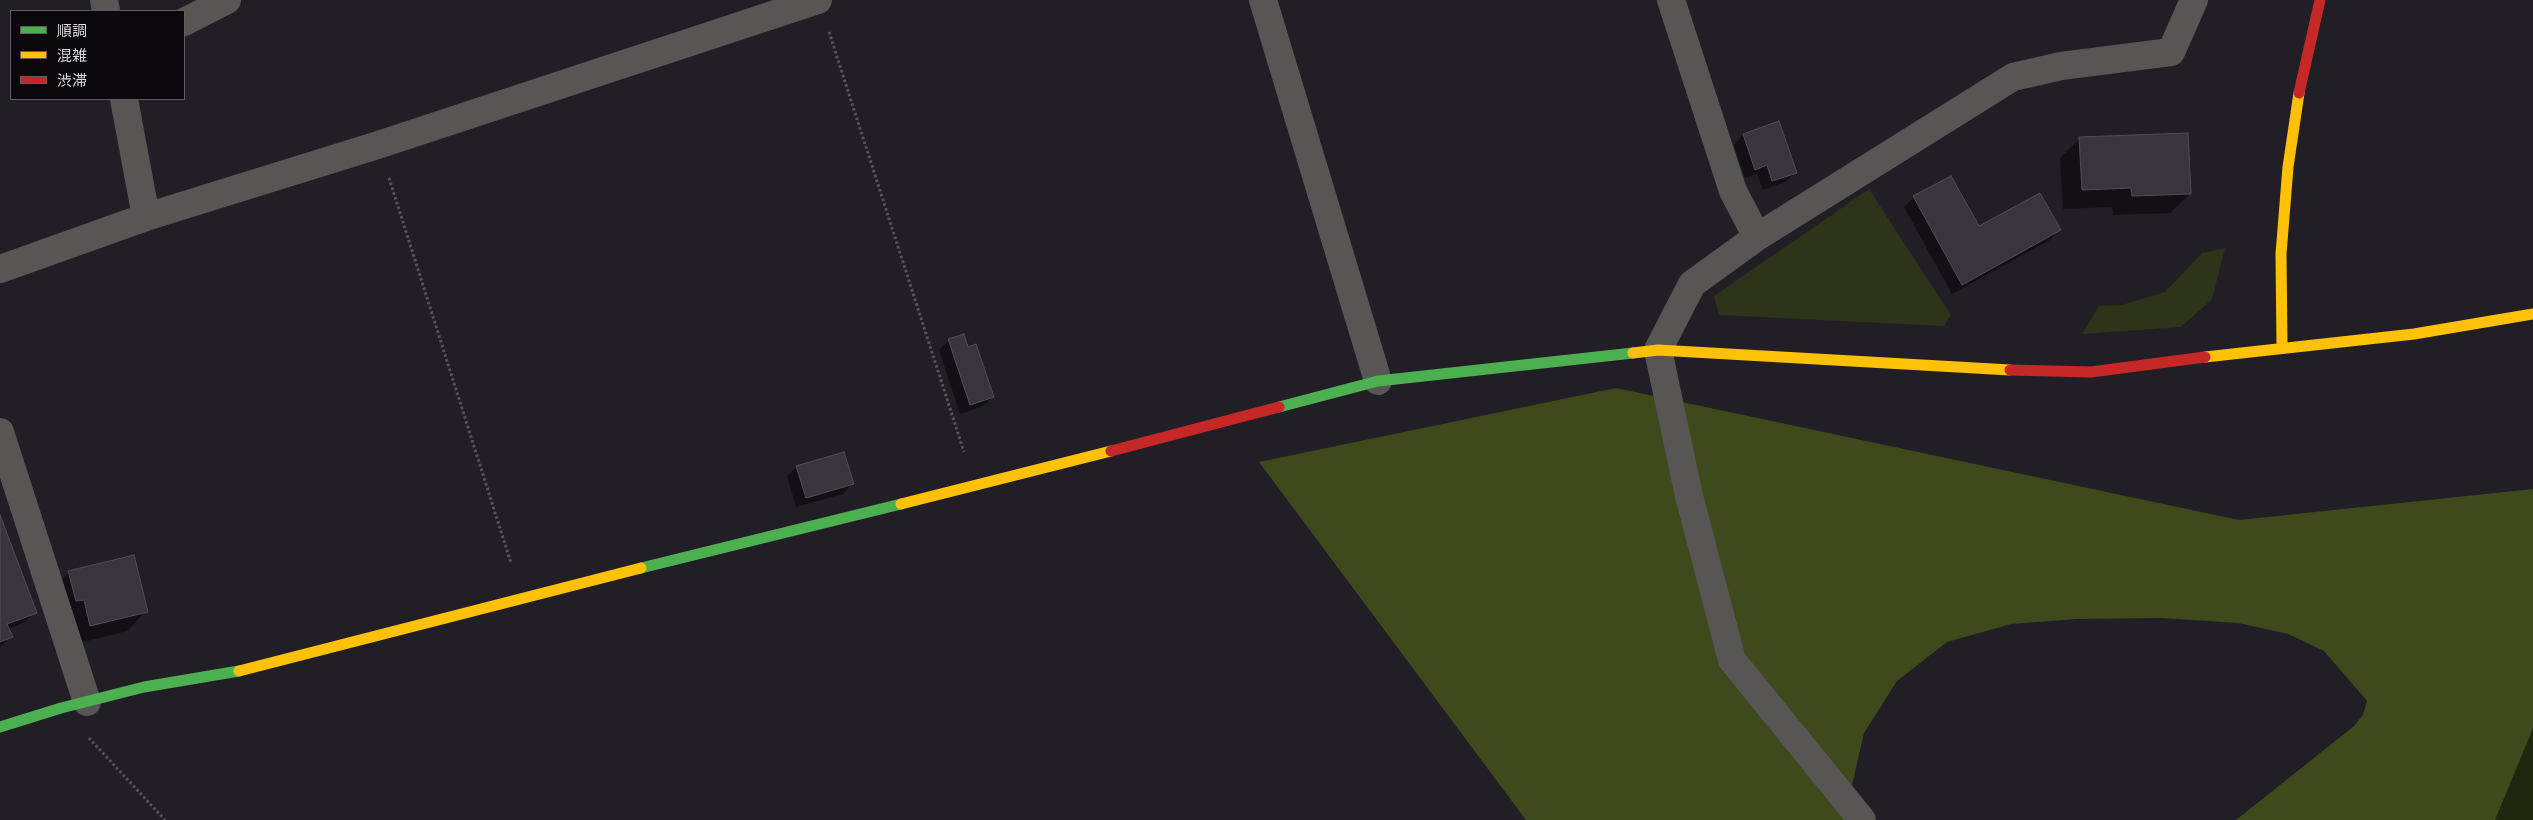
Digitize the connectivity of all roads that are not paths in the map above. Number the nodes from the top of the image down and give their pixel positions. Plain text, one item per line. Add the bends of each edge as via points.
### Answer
1 (226, 0) edge
2 (818, 0) edge
3 (1263, 0) edge
4 (1671, 0) edge
5 (2194, 0) edge
6 (2320, 0) edge
7 (185, 21) edge
8 (124, 100) edge
9 (146, 217) junction
10 (1758, 237) junction
11 (0, 269) edge
12 (2533, 314) edge
13 (2282, 347) junction
14 (1658, 350) junction
15 (1378, 381) junction
16 (0, 432) edge
17 (74, 705) junction
18 (8, 719) edge
19 (1862, 820) edge

1 - 7 street
2 - 9 street via 378,145
3 - 15 street
4 - 10 street via 1733,190
5 - 10 street via 2171,52 2061,66 2013,77
6 - 13 street via 2302,72 2288,167 2281,254
8 - 9 street
9 - 11 street
10 - 14 street via 1692,284
12 - 13 street via 2414,334
13 - 14 street via 2092,372
14 - 15 street
14 - 19 street via 1689,496 1732,660
15 - 17 street via 226,674 144,687
16 - 17 street
17 - 18 street

